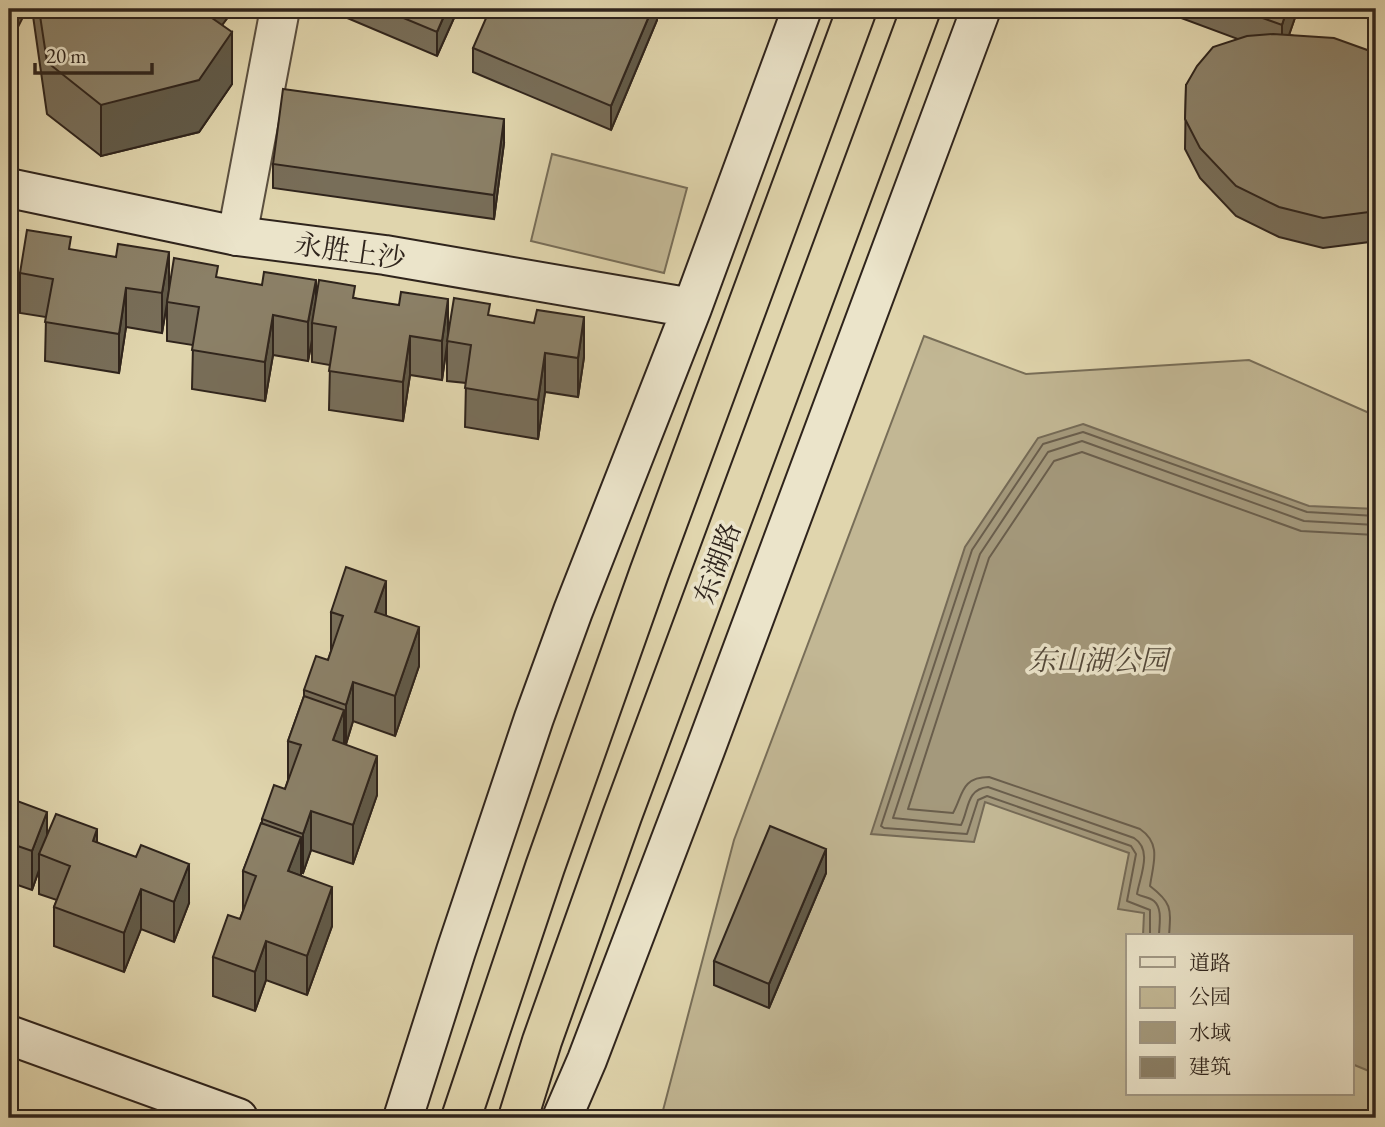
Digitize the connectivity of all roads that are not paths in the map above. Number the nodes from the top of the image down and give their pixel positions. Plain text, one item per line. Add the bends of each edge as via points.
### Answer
1 (280, 9) edge
2 (802, 9) edge
3 (857, 9) edge
4 (921, 9) edge
5 (981, 9) edge
6 (9, 188) edge
7 (237, 236) junction
8 (692, 308) junction
9 (9, 1035) edge
10 (238, 1118) edge
11 (403, 1118) edge
12 (461, 1118) edge
13 (518, 1118) edge
14 (562, 1118) edge

1 - 7 main road
2 - 8 main road
3 - 12 highway via 649,573
4 - 13 highway, 东湖路 via 622,816
5 - 14 main road via 705,750
6 - 7 main road, 永胜上沙
7 - 8 main road, 永胜上沙 via 385,255
8 - 11 main road via 539,706
9 - 10 main road

